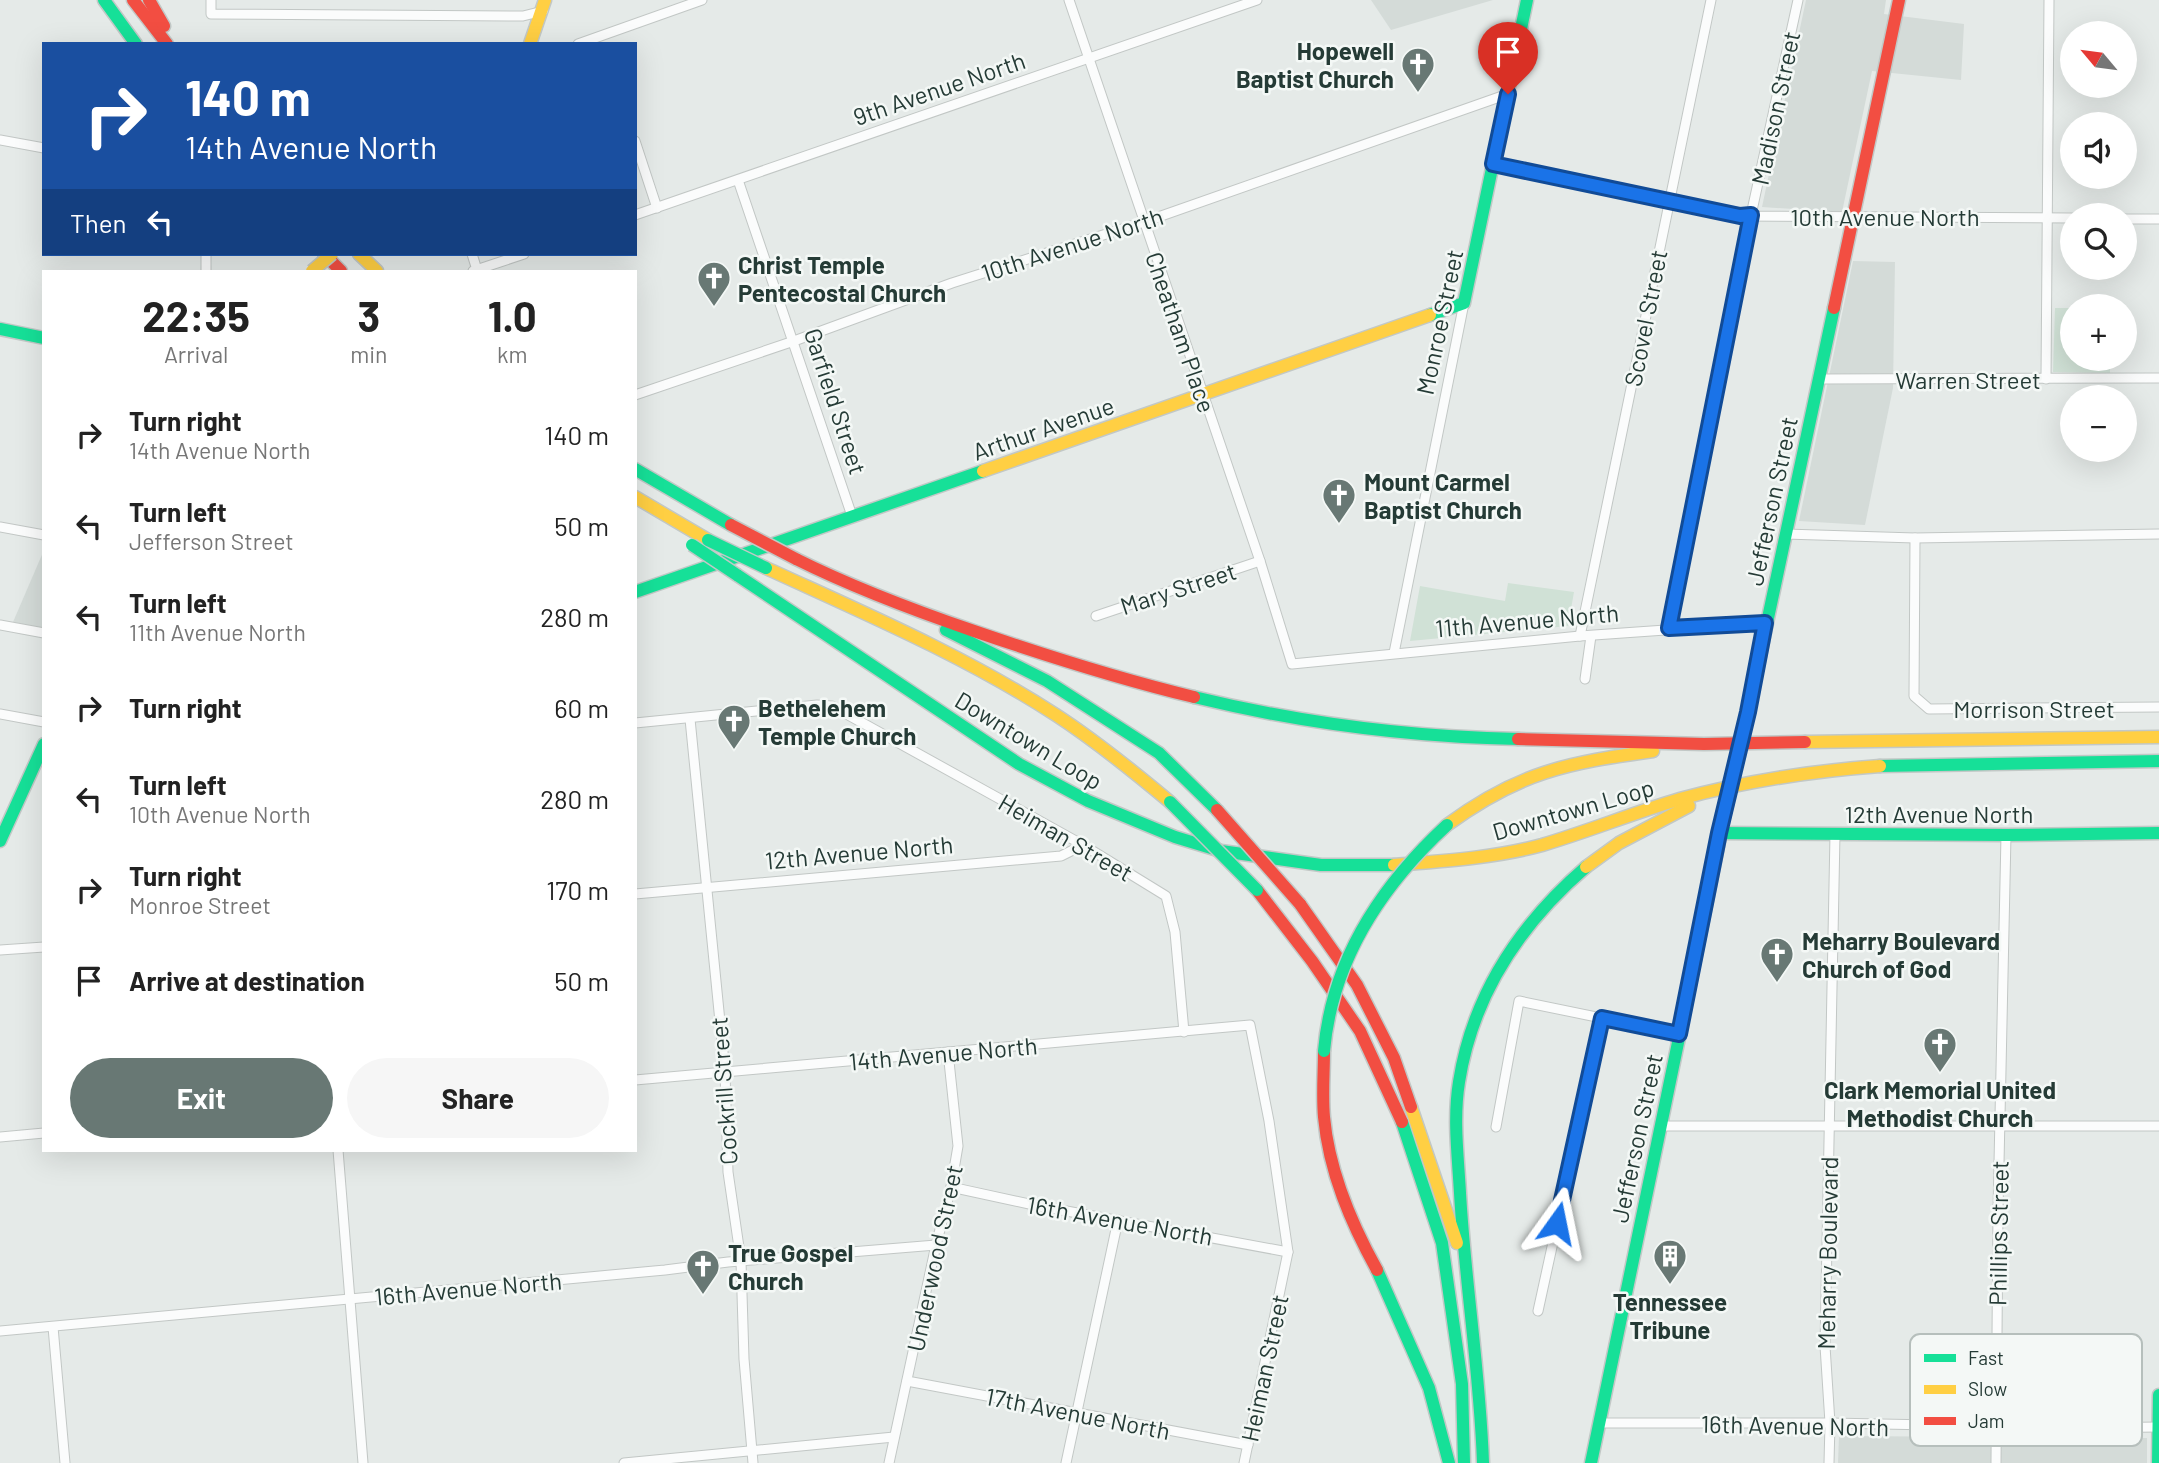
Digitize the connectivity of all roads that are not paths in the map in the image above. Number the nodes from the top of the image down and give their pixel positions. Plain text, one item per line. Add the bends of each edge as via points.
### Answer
1 (103, 0) edge
2 (133, 0) edge
3 (149, 0) edge
4 (211, 0) edge
5 (702, 0) edge
6 (1069, 0) edge
7 (1257, 0) edge
8 (1527, 0) edge
9 (1711, 0) edge
10 (1798, 0) edge
11 (1899, 0) edge
12 (2049, 0) edge
13 (544, 6) edge
14 (600, 40) edge
15 (134, 42) edge
16 (165, 42) edge
17 (173, 42) edge
18 (531, 42) edge
19 (1089, 58) junction
20 (1508, 94) junction
21 (0, 140) edge
22 (637, 147) edge
23 (42, 148) edge
24 (1493, 164) junction
25 (738, 180) junction
26 (1668, 202) junction
27 (657, 208) junction
28 (637, 214) edge
29 (1751, 215) junction
30 (1853, 217) junction
31 (2047, 217) junction
32 (2060, 218) edge
33 (2137, 219) edge
34 (2159, 219) edge
35 (1144, 222) junction
36 (326, 256) edge
37 (330, 256) edge
38 (361, 256) edge
39 (518, 256) edge
40 (313, 270) edge
41 (340, 270) edge
42 (376, 270) edge
43 (478, 270) edge
44 (1464, 303) junction
45 (0, 329) edge
46 (42, 338) edge
47 (794, 341) junction
48 (2159, 378) edge
49 (1819, 379) junction
50 (2046, 379) junction
51 (637, 394) edge
52 (1202, 394) junction
53 (637, 470) edge
54 (637, 500) edge
55 (637, 501) edge
56 (852, 516) junction
57 (0, 527) edge
58 (1785, 534) junction
59 (2159, 534) edge
60 (42, 535) edge
61 (1915, 538) junction
62 (1260, 561) junction
63 (637, 591) edge
64 (891, 602) junction
65 (1096, 616) dead end
66 (1765, 623) junction
67 (0, 625) edge
68 (1669, 628) junction
69 (42, 633) edge
70 (1580, 636) junction
71 (1591, 636) junction
72 (1394, 653) junction
73 (1292, 664) joint
74 (1585, 679) dead end
75 (2159, 707) edge
76 (0, 714) edge
77 (690, 719) junction
78 (42, 722) edge
79 (637, 723) edge
80 (2159, 737) edge
81 (1704, 744) junction
82 (42, 753) edge
83 (2159, 761) edge
84 (38, 770) edge
85 (1726, 790) junction
86 (1719, 833) junction
87 (2159, 833) edge
88 (1835, 834) junction
89 (2006, 835) junction
90 (0, 841) edge
91 (1083, 845) junction
92 (707, 887) junction
93 (637, 894) edge
94 (42, 947) edge
95 (0, 950) edge
96 (1602, 1018) junction
97 (1250, 1025) joint
98 (1184, 1032) junction
99 (1679, 1034) junction
100 (948, 1052) junction
101 (725, 1072) junction
102 (637, 1080) edge
103 (1660, 1126) junction
104 (1829, 1126) junction
105 (2000, 1126) junction
106 (2159, 1126) edge
107 (1496, 1127) dead end
108 (42, 1133) edge
109 (0, 1137) edge
110 (338, 1152) edge
111 (951, 1187) junction
112 (1118, 1220) junction
113 (936, 1245) junction
114 (1288, 1252) junction
115 (741, 1261) junction
116 (1464, 1265) junction
117 (349, 1299) junction
118 (1538, 1311) dead end
119 (53, 1326) junction
120 (0, 1331) edge
121 (1997, 1334) edge
122 (907, 1381) junction
123 (2159, 1395) edge
124 (1077, 1414) junction
125 (1599, 1423) junction
126 (1830, 1423) junction
127 (1910, 1427) edge
128 (2159, 1427) edge
129 (894, 1437) junction
130 (1248, 1445) junction
131 (753, 1458) edge
132 (65, 1463) edge
133 (363, 1463) edge
134 (624, 1463) edge
135 (889, 1463) edge
136 (1066, 1463) edge
137 (1244, 1463) edge
138 (1449, 1463) edge
139 (1464, 1463) edge
140 (1483, 1463) edge
141 (1591, 1463) edge
142 (1829, 1463) edge
143 (2158, 1463) edge

1 - 15 main road
2 - 16 main road
3 - 17 main road
4 - 13 street via 211,14 523,16
5 - 14 street
6 - 19 street, Cheatham Place
7 - 19 street, 9th Avenue North
8 - 20 main road, Monroe Street
9 - 26 street, Scovel Street
10 - 29 street, Madison Street
11 - 30 main road, Jefferson Street
12 - 31 street
13 - 18 main road
19 - 25 street, 9th Avenue North
19 - 35 street, Cheatham Place
20 - 24 main road, Monroe Street
20 - 35 street, 10th Avenue North
21 - 23 street
22 - 27 street
24 - 26 street, 10th Avenue North
24 - 44 main road, Monroe Street
25 - 27 street, 9th Avenue North
25 - 47 street, Garfield Street
26 - 29 street, 10th Avenue North
26 - 70 street, Scovel Street
27 - 28 street, 9th Avenue North
29 - 30 street, 10th Avenue North
29 - 68 street, Madison Street
30 - 31 street, 10th Avenue North
30 - 49 main road, Jefferson Street
31 - 32 street, 10th Avenue North
31 - 50 street
33 - 34 street
35 - 47 street, 10th Avenue North via 952,283
35 - 52 street, Cheatham Place
36 - 41 main road
37 - 40 main road, bridge
38 - 42 main road
39 - 43 street
44 - 52 main road, Arthur Avenue
44 - 72 street, Monroe Street
45 - 46 main road
47 - 51 street, 10th Avenue North
47 - 56 street, Garfield Street
48 - 50 street, Warren Street
49 - 50 street, Warren Street
49 - 58 main road, Jefferson Street
52 - 56 main road, Arthur Avenue
52 - 62 street, Cheatham Place
53 - 64 main road, Downtown Loop, bridge via 796,559
54 - 139 main road, bridge via 708,540 963,661 1038,704 1110,752 1170,802 1257,890 1360,1031 1408,1136 1442,1243 1462,1384
55 - 85 main road, Downtown Loop, bridge via 692,545 1019,764 1116,814 1221,851 1334,865 1471,859 1541,845 1681,799
56 - 63 main road, Arthur Avenue
57 - 60 street
58 - 61 street
58 - 66 main road, Jefferson Street
59 - 61 street
61 - 75 street, Morrison Street via 1914,696 1928,709
62 - 65 street, Mary Street
62 - 73 street, Cheatham Place
64 - 81 main road, Downtown Loop via 1143,684 1316,722 1461,738
64 - 116 main road, bridge via 1047,681 1159,753 1300,904 1357,985 1394,1058
66 - 68 street, 11th Avenue North
66 - 86 main road, Jefferson Street, bridge
67 - 69 street
68 - 71 street, 11th Avenue North
70 - 71 street, 11th Avenue North
70 - 72 street, 11th Avenue North
71 - 74 street
72 - 73 street, 11th Avenue North
76 - 78 street
77 - 79 street
77 - 91 street, Heiman Street via 832,706
77 - 92 street, Cockrill Street
80 - 81 main road, Downtown Loop
81 - 138 main road, bridge via 1582,761 1528,776 1482,800 1423,845 1390,885 1342,970 1328,1014 1324,1051 1324,1117 1335,1172 1352,1224 1429,1388
82 - 84 main road
83 - 85 main road, Downtown Loop via 1889,766 1800,774
84 - 90 main road
85 - 116 main road via 1663,817 1589,862 1522,929 1499,965 1467,1044 1459,1084 1456,1119
86 - 88 main road, 12th Avenue North
86 - 99 main road, Jefferson Street
87 - 89 main road, 12th Avenue North
88 - 89 main road, 12th Avenue North
88 - 104 street, Meharry Boulevard
89 - 105 street, Phillips Street
91 - 92 street, 12th Avenue North via 1061,856
91 - 98 street, Heiman Street via 1166,896 1175,932
92 - 93 street, 12th Avenue North
92 - 101 street, Cockrill Street
94 - 95 street
96 - 99 street
96 - 107 street via 1519,1001
96 - 118 street
97 - 98 street, 14th Avenue North
97 - 114 street, Heiman Street
98 - 100 street, 14th Avenue North
99 - 103 main road, Jefferson Street
100 - 101 street, 14th Avenue North
100 - 111 street, Underwood Street via 958,1146
101 - 102 street, 14th Avenue North
101 - 115 street, Cockrill Street via 728,1172
103 - 104 street
103 - 125 main road, Jefferson Street
104 - 105 street
104 - 126 street, Meharry Boulevard via 1825,1346
105 - 106 street
105 - 121 street, Phillips Street
108 - 109 street
110 - 117 street
111 - 112 street, 16th Avenue North
111 - 113 street, Underwood Street
112 - 114 street, 16th Avenue North
112 - 124 street
113 - 115 street, 16th Avenue North
113 - 122 street, Underwood Street
114 - 130 street, Heiman Street
115 - 117 street, 16th Avenue North
115 - 131 street, Cockrill Street
116 - 140 main road via 1476,1352
117 - 119 street, 16th Avenue North
117 - 133 street
119 - 120 street, 16th Avenue North
119 - 132 street
122 - 124 street, 17th Avenue North
122 - 129 street, Underwood Street
123 - 128 main road
124 - 130 street, 17th Avenue North
124 - 136 street
125 - 126 street, 16th Avenue North
125 - 141 main road, Jefferson Street
126 - 127 street, 16th Avenue North
126 - 142 street, Meharry Boulevard
128 - 143 main road
129 - 131 street
129 - 135 street, Underwood Street
130 - 137 street, Heiman Street
131 - 134 street

